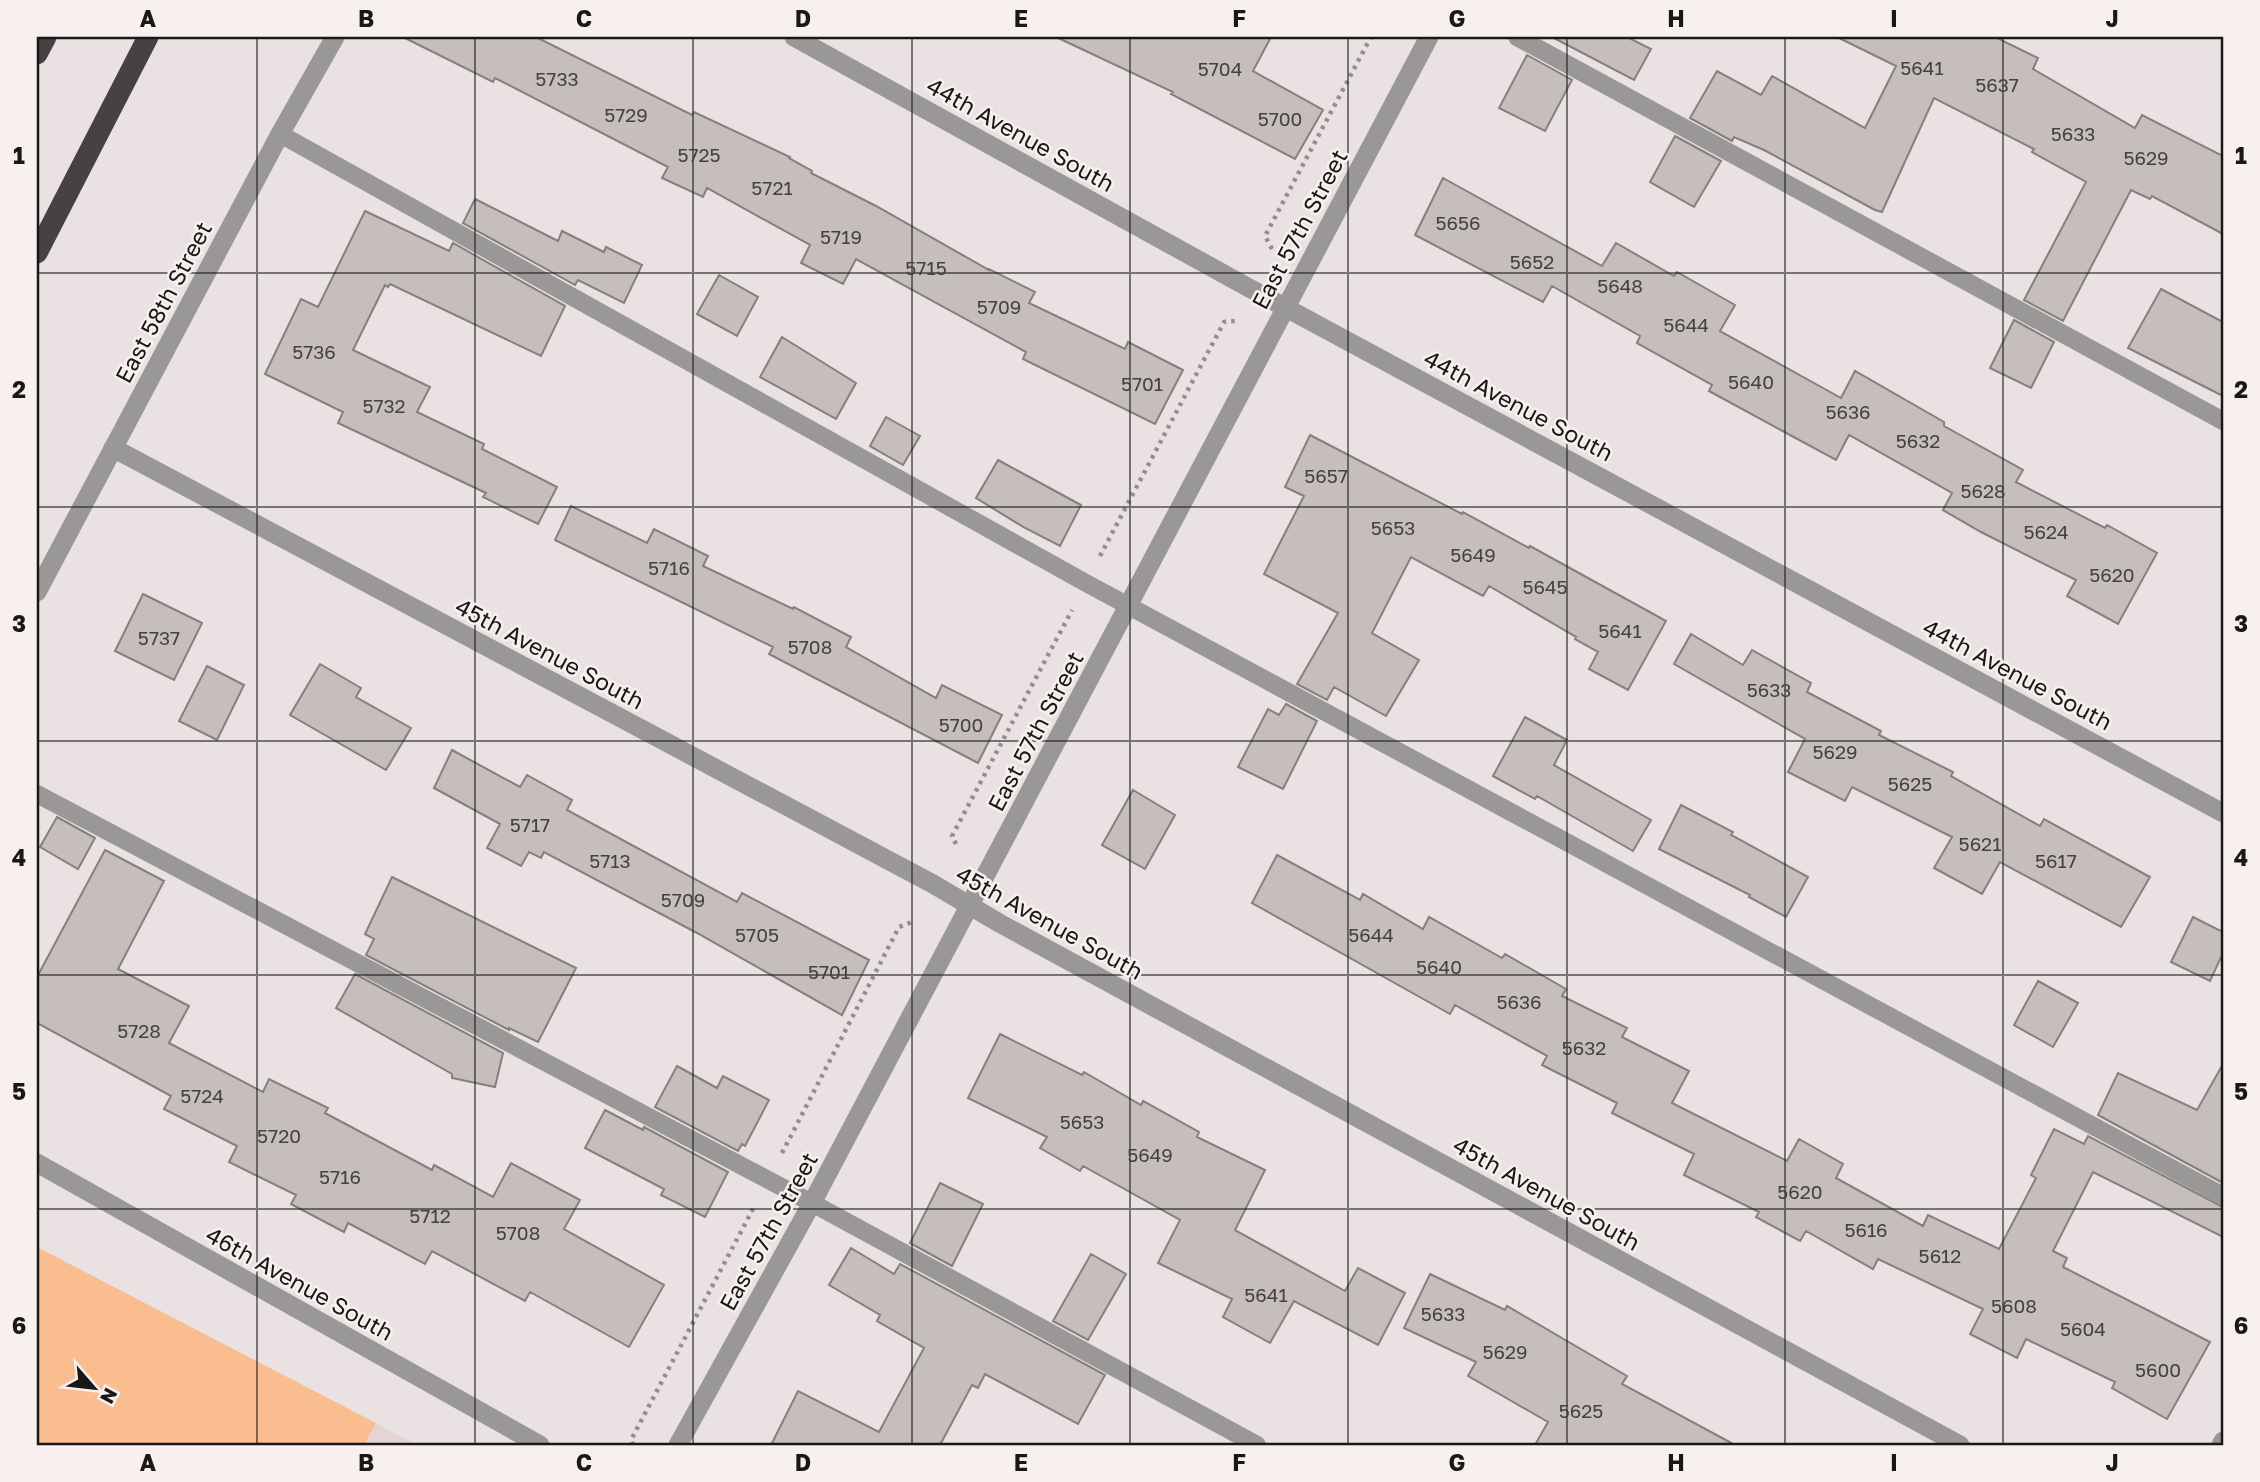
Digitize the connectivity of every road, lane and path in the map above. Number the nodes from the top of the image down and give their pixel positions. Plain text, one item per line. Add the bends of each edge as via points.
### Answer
1 (46, 37) edge
2 (148, 37) edge
3 (335, 37) edge
4 (794, 37) edge
5 (1370, 37) edge
6 (1429, 37) edge
7 (1517, 37) edge
8 (37, 54) edge
9 (280, 134) junction
10 (1272, 248) dead end
11 (37, 253) edge
12 (1285, 306) junction
13 (2223, 421) edge
14 (113, 448) junction
15 (37, 592) edge
16 (1129, 606) junction
17 (37, 794) edge
18 (2223, 813) edge
19 (970, 906) junction
20 (37, 1163) edge
21 (2223, 1196) edge
22 (812, 1203) junction
23 (540, 1445) edge
24 (678, 1445) edge
25 (1257, 1445) edge
26 (1960, 1445) edge

1 - 8 highway
2 - 11 highway
3 - 9 street, East 58th Street
4 - 12 street, 44th Avenue South
5 - 10 path via 1265,236
6 - 12 street, East 57th Street
7 - 13 lane
9 - 14 street, East 58th Street
9 - 16 lane
12 - 16 street, East 57th Street
12 - 18 street, 44th Avenue South
14 - 15 street, East 58th Street
14 - 19 street, 45th Avenue South
16 - 19 street, East 57th Street
16 - 21 lane
17 - 22 lane
19 - 22 street, East 57th Street
19 - 26 street, 45th Avenue South
20 - 23 street, 46th Avenue South
22 - 24 street, East 57th Street
22 - 25 lane

